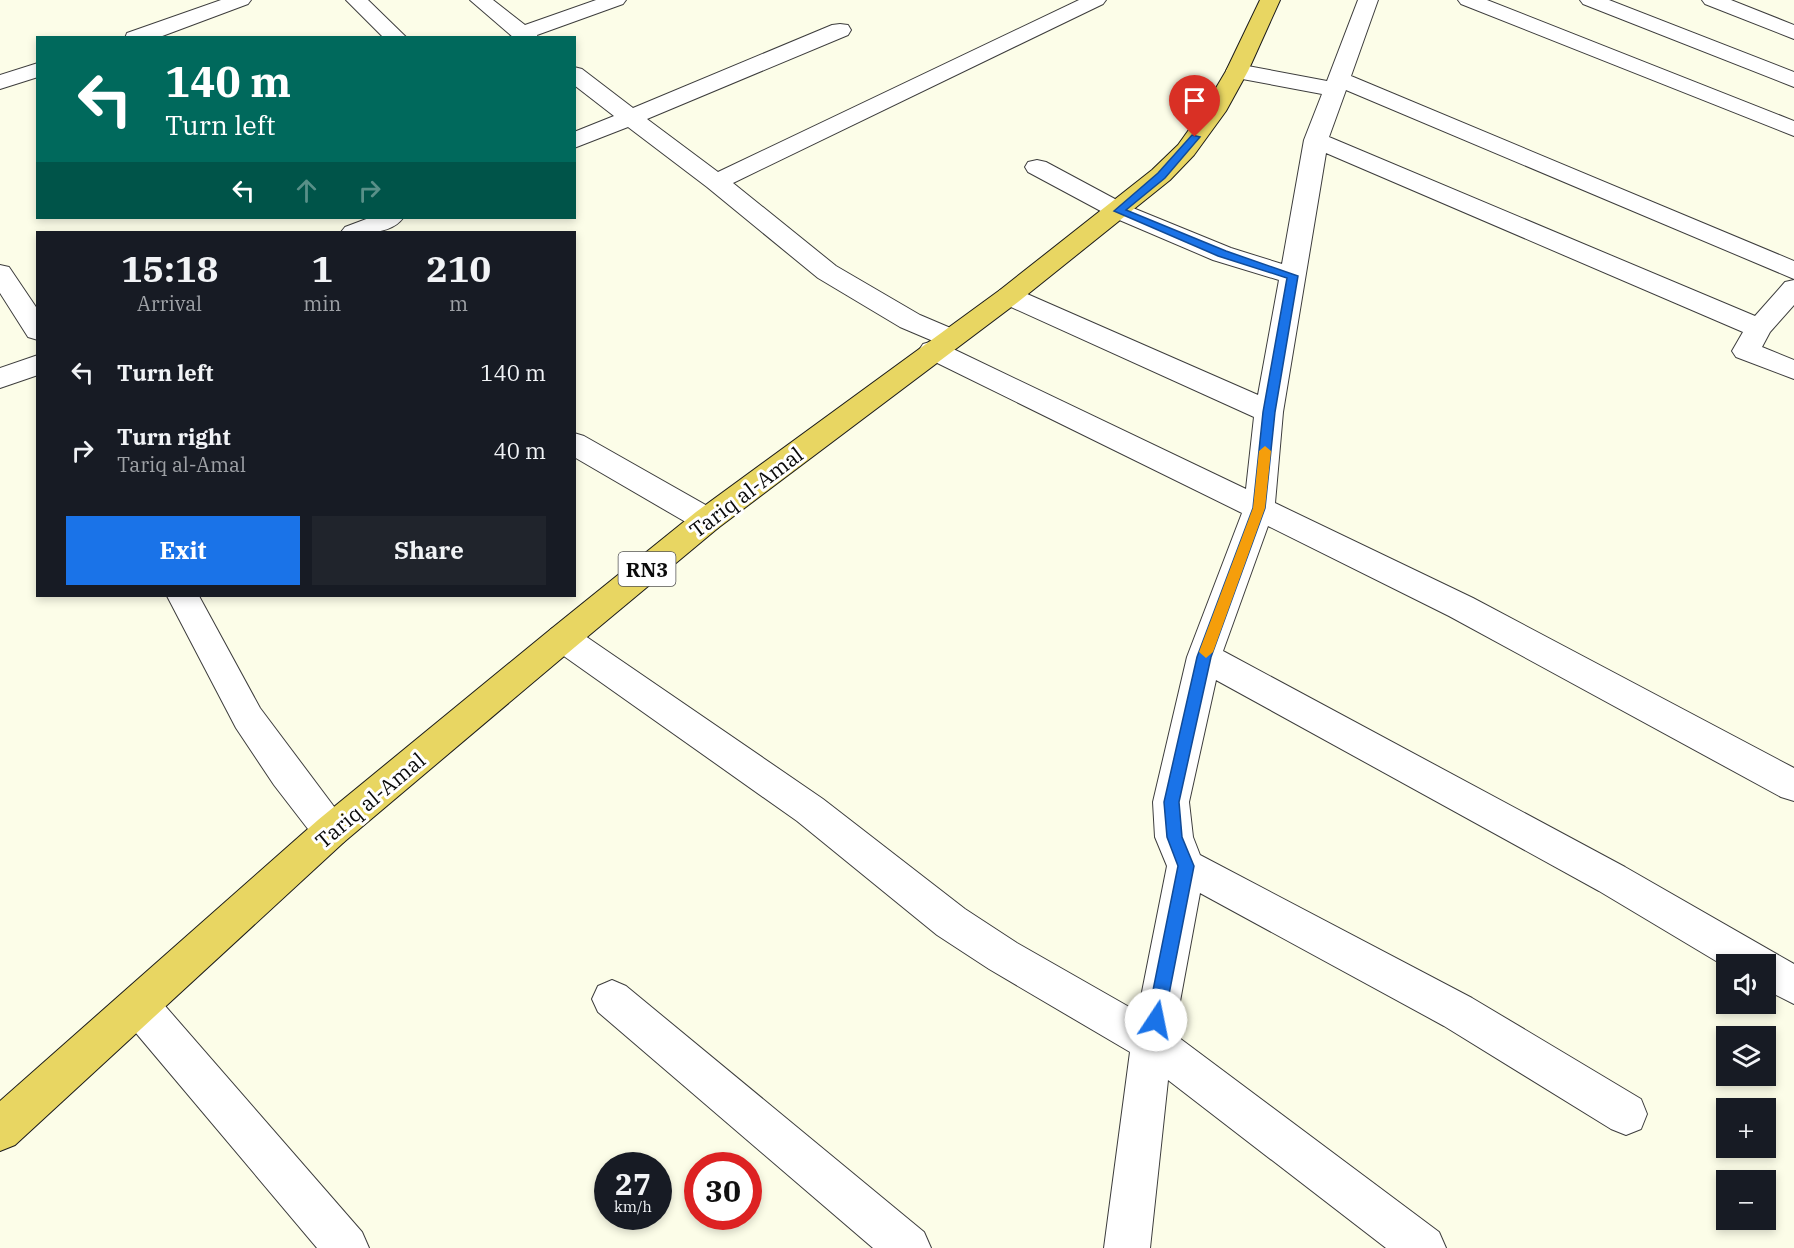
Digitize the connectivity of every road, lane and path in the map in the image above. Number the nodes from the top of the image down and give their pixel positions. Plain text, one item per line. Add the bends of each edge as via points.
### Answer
1 (241, 0) edge
2 (356, 0) edge
3 (480, 0) edge
4 (616, 0) edge
5 (1096, 0) edge
6 (1270, 0) edge
7 (1368, 0) edge
8 (1468, 0) edge
9 (1590, 0) edge
10 (1712, 0) edge
11 (840, 30) dead end
12 (1794, 33) edge
13 (525, 35) edge
14 (141, 36) edge
15 (395, 36) edge
16 (36, 71) edge
17 (1237, 71) junction
18 (576, 76) edge
19 (1794, 80) edge
20 (0, 82) edge
21 (1336, 84) junction
22 (631, 118) junction
23 (1794, 129) edge
24 (576, 140) edge
25 (1316, 140) junction
26 (1037, 167) dead end
27 (716, 182) junction
28 (1119, 211) junction
29 (387, 219) edge
30 (357, 231) edge
31 (1793, 273) edge
32 (1, 275) edge
33 (1293, 276) junction
34 (1009, 296) junction
35 (36, 328) edge
36 (1760, 328) junction
37 (942, 344) junction
38 (36, 365) edge
39 (1794, 370) edge
40 (0, 379) edge
41 (1269, 412) junction
42 (576, 444) edge
43 (1259, 508) junction
44 (707, 520) junction
45 (184, 597) edge
46 (563, 638) junction
47 (1204, 657) junction
48 (1794, 786) edge
49 (331, 831) junction
50 (1186, 866) junction
51 (1741, 954) edge
52 (1776, 975) edge
53 (1794, 985) edge
54 (612, 999) dead end
55 (140, 1006) junction
56 (1152, 1042) junction
57 (1626, 1114) dead end
58 (0, 1130) edge
59 (346, 1248) edge
60 (908, 1248) edge
61 (1127, 1248) edge
62 (1423, 1248) edge

1 - 14 street
2 - 15 street
3 - 13 street
4 - 13 street
5 - 27 street
6 - 17 highway, Tariq al-Amal / RN3
7 - 21 street
8 - 23 street
9 - 19 street
10 - 12 street
11 - 22 street
16 - 20 street
17 - 21 street
17 - 28 highway, Tariq al-Amal / RN3 via 1186,150
18 - 22 street
21 - 25 street
21 - 31 street
22 - 24 street
22 - 27 street
25 - 33 street
25 - 36 street
26 - 28 street
27 - 37 street via 827,272
28 - 33 street via 1222,254
28 - 34 highway, Tariq al-Amal / RN3
29 - 30 street
31 - 36 street
32 - 35 street
33 - 41 street
34 - 37 highway, Tariq al-Amal / RN3
34 - 41 street
36 - 39 street via 1746,351
37 - 43 street
37 - 44 highway, Tariq al-Amal / RN3
38 - 40 street
41 - 43 street
42 - 44 street
43 - 47 street
43 - 48 street via 1461,607
44 - 46 highway, Tariq al-Amal / RN3
45 - 49 street via 248,718
46 - 49 highway, Tariq al-Amal / RN3
46 - 56 street via 810,810 951,922
47 - 50 street via 1172,802 1174,837
47 - 51 street via 1612,879
49 - 55 highway, Tariq al-Amal / RN3
50 - 56 street
50 - 57 street via 1458,1012
52 - 53 street
54 - 60 street
55 - 58 highway, Tariq al-Amal / RN3
55 - 59 street
56 - 61 street
56 - 62 street

